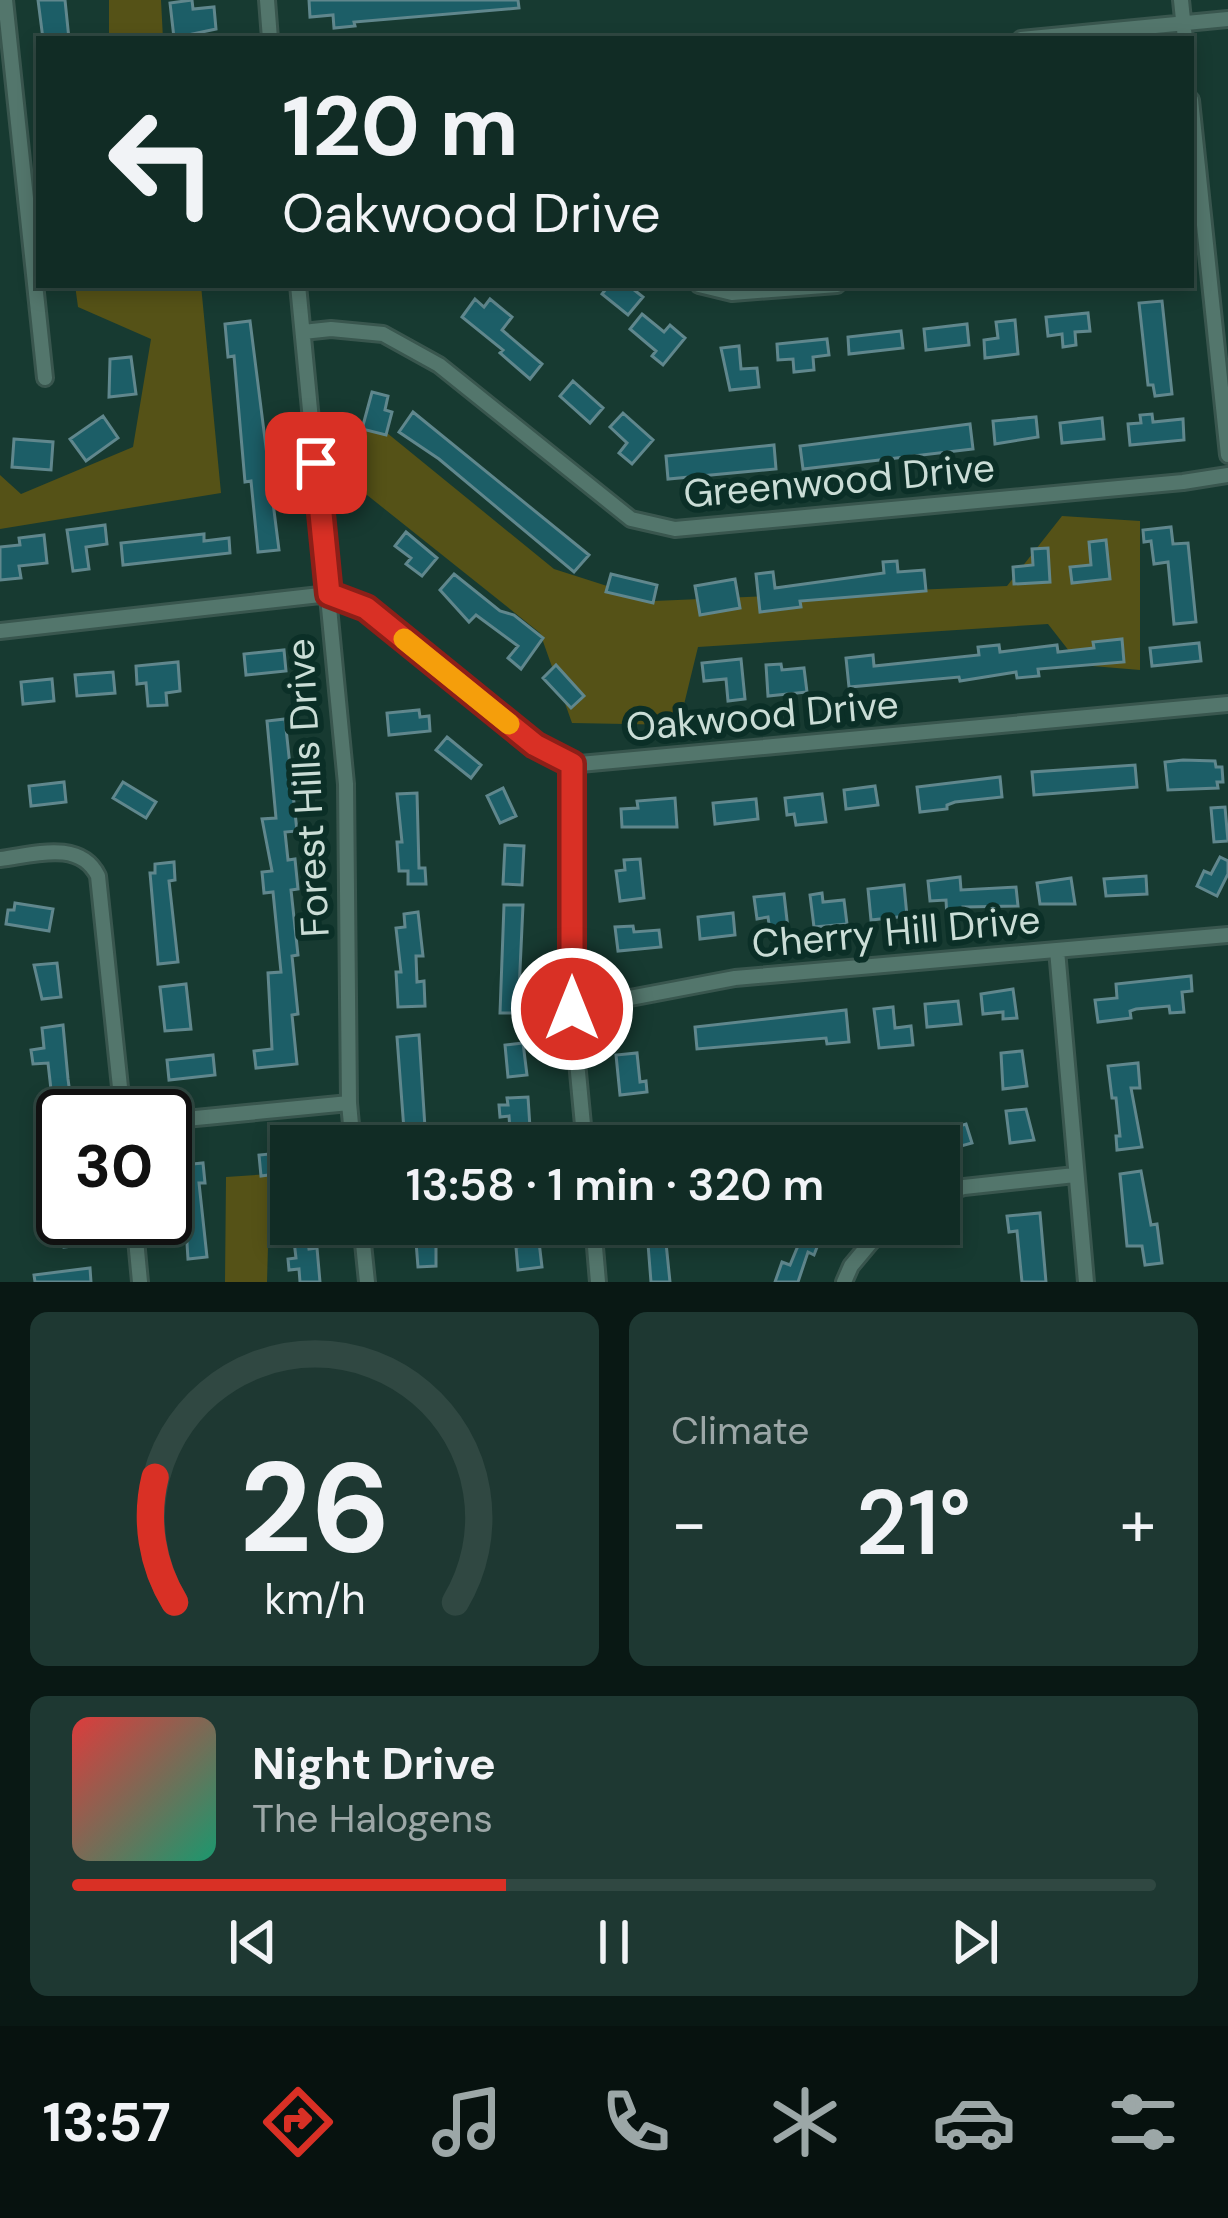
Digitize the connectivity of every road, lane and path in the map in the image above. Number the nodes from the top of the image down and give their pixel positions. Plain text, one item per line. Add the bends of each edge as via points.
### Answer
1 (5, 0) edge
2 (267, 0) edge
3 (1181, 0) edge
4 (1228, 19) edge
5 (1185, 32) edge
6 (270, 36) edge
7 (1091, 36) edge
8 (1194, 166) edge
9 (1198, 254) edge
10 (298, 288) edge
11 (711, 288) edge
12 (798, 288) edge
13 (303, 332) junction
14 (45, 378) dead end
15 (1228, 455) edge
16 (1228, 475) edge
17 (329, 594) junction
18 (0, 631) edge
19 (1228, 704) edge
20 (572, 764) junction
21 (0, 859) edge
22 (1228, 935) edge
23 (1057, 950) junction
24 (572, 1009) junction
25 (120, 1089) edge
26 (349, 1103) junction
27 (192, 1118) edge
28 (351, 1125) edge
29 (583, 1125) edge
30 (1075, 1175) junction
31 (960, 1188) edge
32 (137, 1245) edge
33 (363, 1245) edge
34 (594, 1245) edge
35 (868, 1245) edge
36 (140, 1282) edge
37 (367, 1282) edge
38 (598, 1282) edge
39 (844, 1282) edge
40 (1086, 1282) edge

1 - 14 street
2 - 6 street
3 - 5 street
4 - 5 street
5 - 7 street
8 - 9 street
9 - 15 street
10 - 13 street, Forest Hills Drive
11 - 12 street
13 - 16 street, Greenwood Drive via 383,334 439,365 631,520 656,527
13 - 17 street, Forest Hills Drive
17 - 18 street
17 - 20 street, Oakwood Drive via 366,608 535,745
17 - 26 street, Forest Hills Drive via 346,784
19 - 20 street, Oakwood Drive
20 - 24 street
21 - 25 street via 76,854 98,875
22 - 23 street, Cherry Hill Drive
23 - 24 street, Cherry Hill Drive via 735,978
23 - 30 street
24 - 29 street
26 - 27 street
26 - 28 street, Forest Hills Drive
30 - 31 street
30 - 40 street
32 - 36 street
33 - 37 street
34 - 38 street
35 - 39 street

